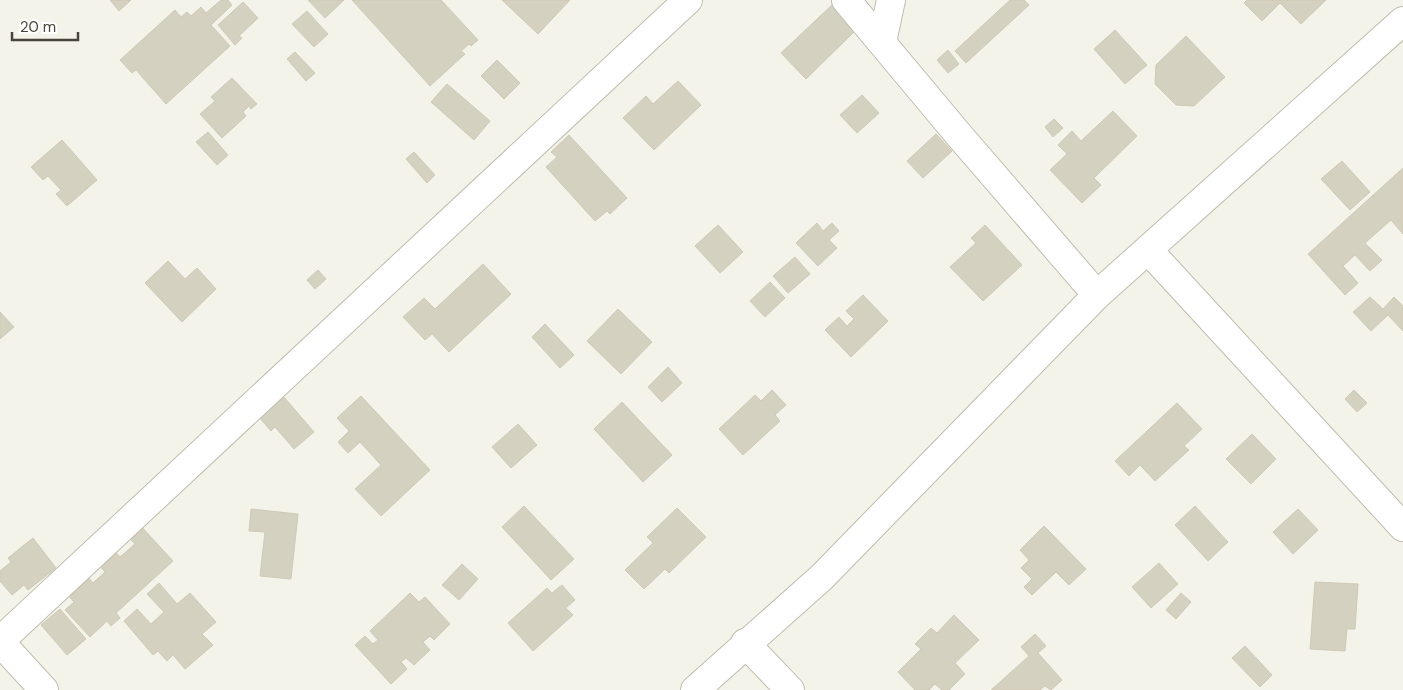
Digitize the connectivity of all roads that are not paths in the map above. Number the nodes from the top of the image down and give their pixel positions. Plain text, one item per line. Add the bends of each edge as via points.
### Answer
1 (688, 0) edge
2 (846, 0) edge
3 (892, 0) edge
4 (1403, 21) edge
5 (882, 42) junction
6 (1149, 251) junction
7 (1098, 295) junction
8 (1403, 527) edge
9 (0, 642) edge
10 (745, 643) junction
11 (44, 690) edge
12 (695, 690) edge
13 (790, 690) edge

1 - 9 street
2 - 5 street
3 - 5 street
4 - 6 street
5 - 7 street
6 - 7 street
6 - 8 street
7 - 10 street via 822,577
9 - 11 street
10 - 12 street
10 - 13 street

